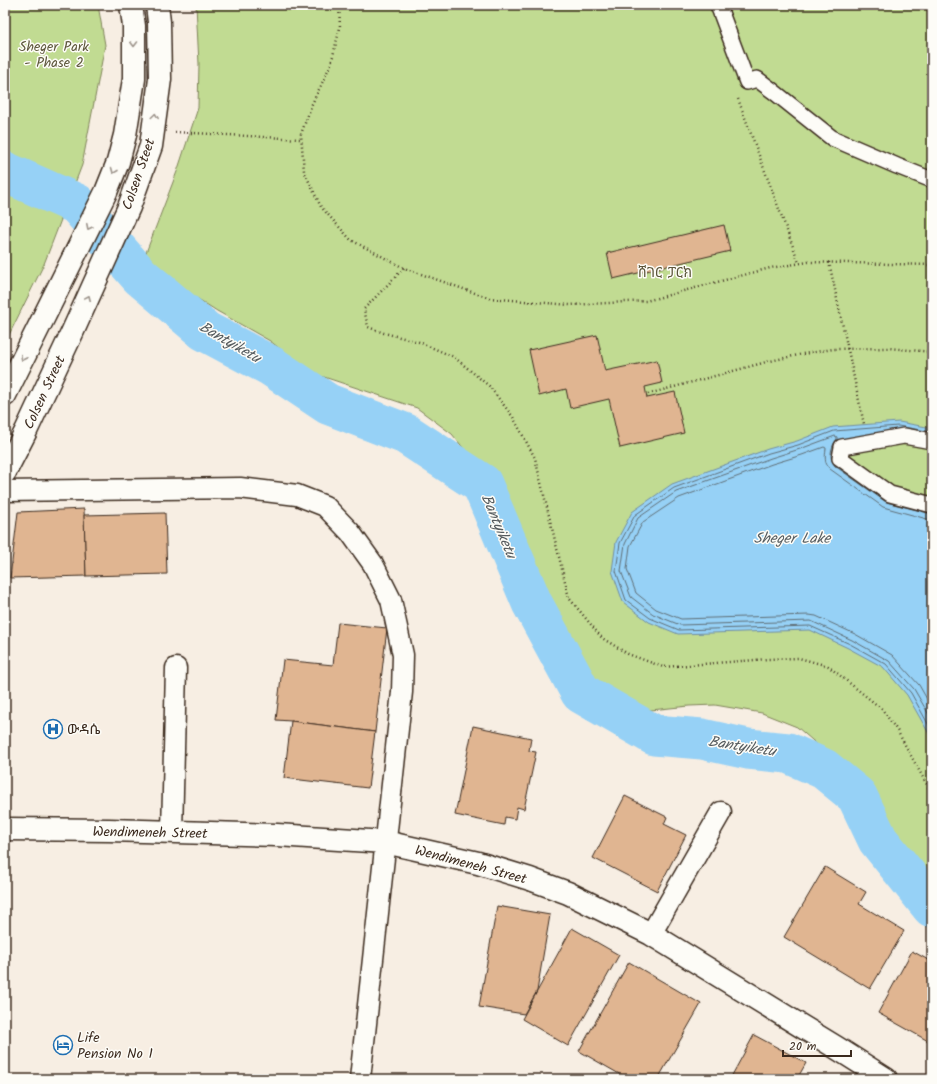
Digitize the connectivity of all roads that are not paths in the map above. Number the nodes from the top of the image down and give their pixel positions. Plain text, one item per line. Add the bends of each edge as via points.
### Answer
1 (131, 5) edge
2 (157, 5) edge
3 (718, 5) edge
4 (932, 180) edge
5 (72, 334) joint
6 (5, 395) edge
7 (932, 441) edge
8 (5, 472) edge
9 (5, 491) edge
10 (932, 505) edge
11 (176, 668) dead end
12 (721, 812) dead end
13 (5, 829) edge
14 (172, 832) junction
15 (385, 842) junction
16 (651, 934) junction
17 (360, 1079) edge
18 (886, 1079) edge

1 -> 6 street via 134,26 134,79 118,162 106,192
5 -> 2 street, Colsen Steet via 129,207 151,146 160,79
3 - 4 street via 747,82 757,79 832,138
5 - 8 street, Colsen Street
7 - 10 street via 904,436 842,447 840,458 890,494
9 - 15 street via 240,488 297,495 325,506 350,532 373,564 391,600 403,655 402,692
11 - 14 street
12 - 16 street
13 - 14 street, Wendimeneh Street
14 - 15 street, Wendimeneh Street
15 - 16 street, Wendimeneh Street via 478,863 530,879 568,894
15 - 17 street
16 - 18 street, Wendimeneh Street

